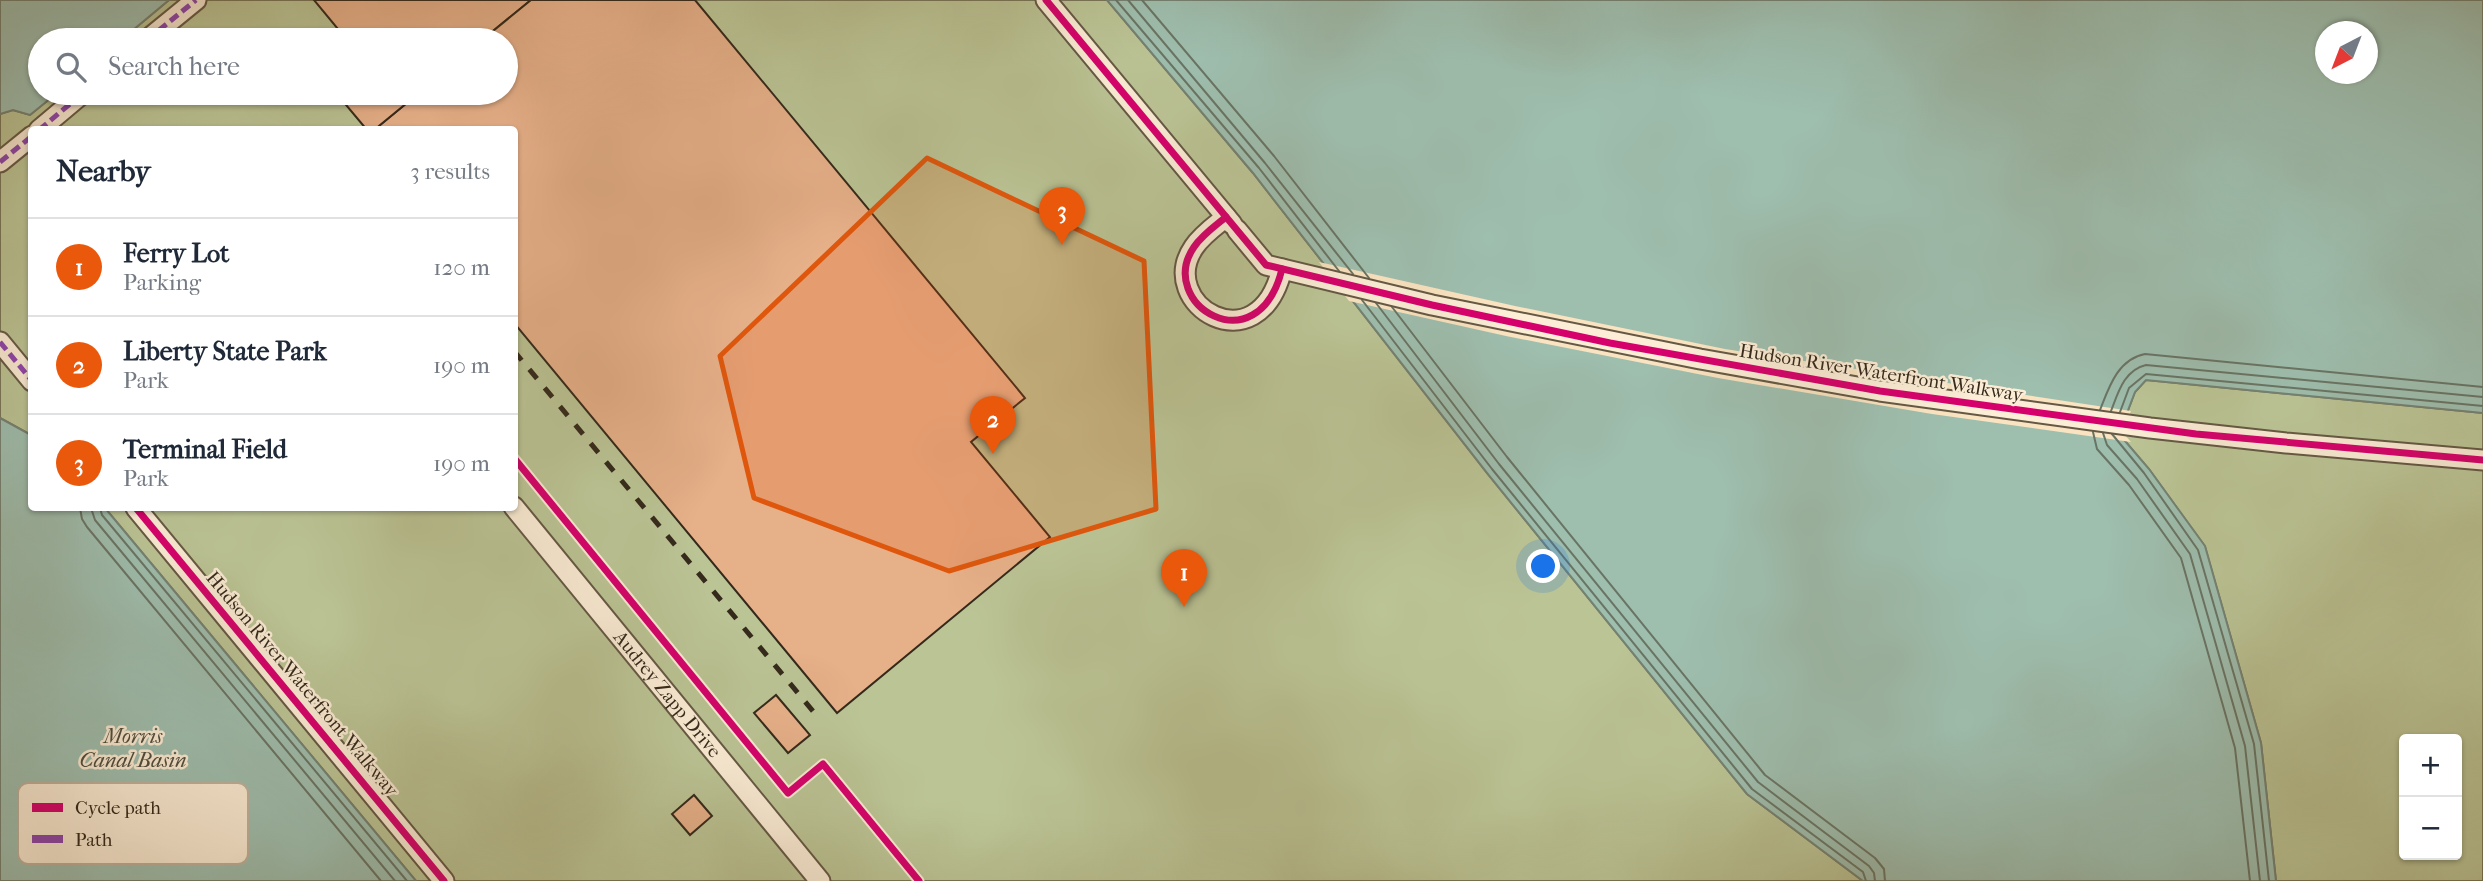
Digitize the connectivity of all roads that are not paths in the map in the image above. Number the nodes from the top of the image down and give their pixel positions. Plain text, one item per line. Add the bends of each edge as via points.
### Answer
1 (195, 0) edge
2 (1046, 0) edge
3 (161, 28) edge
4 (69, 105) edge
5 (44, 126) edge
6 (28, 139) edge
7 (0, 162) edge
8 (1232, 224) junction
9 (1290, 272) junction
10 (0, 342) edge
11 (8, 361) edge
12 (28, 378) edge
13 (2483, 460) edge
14 (138, 511) edge
15 (517, 511) edge
16 (444, 881) edge
17 (820, 881) edge

1 - 3 street
2 - 8 street, Hudson River Waterfront Walkway
4 - 5 street
6 - 7 street
8 - 9 street, Hudson River Waterfront Walkway via 1266,265
8 - 9 street via 1195,245 1186,266 1190,293 1201,308 1231,320 1254,315
9 - 13 street, Hudson River Waterfront Walkway via 1610,343 1893,393 2150,428
10 - 11 street
11 - 12 street
14 - 16 street, Hudson River Waterfront Walkway
15 - 17 street, Audrey Zapp Drive

